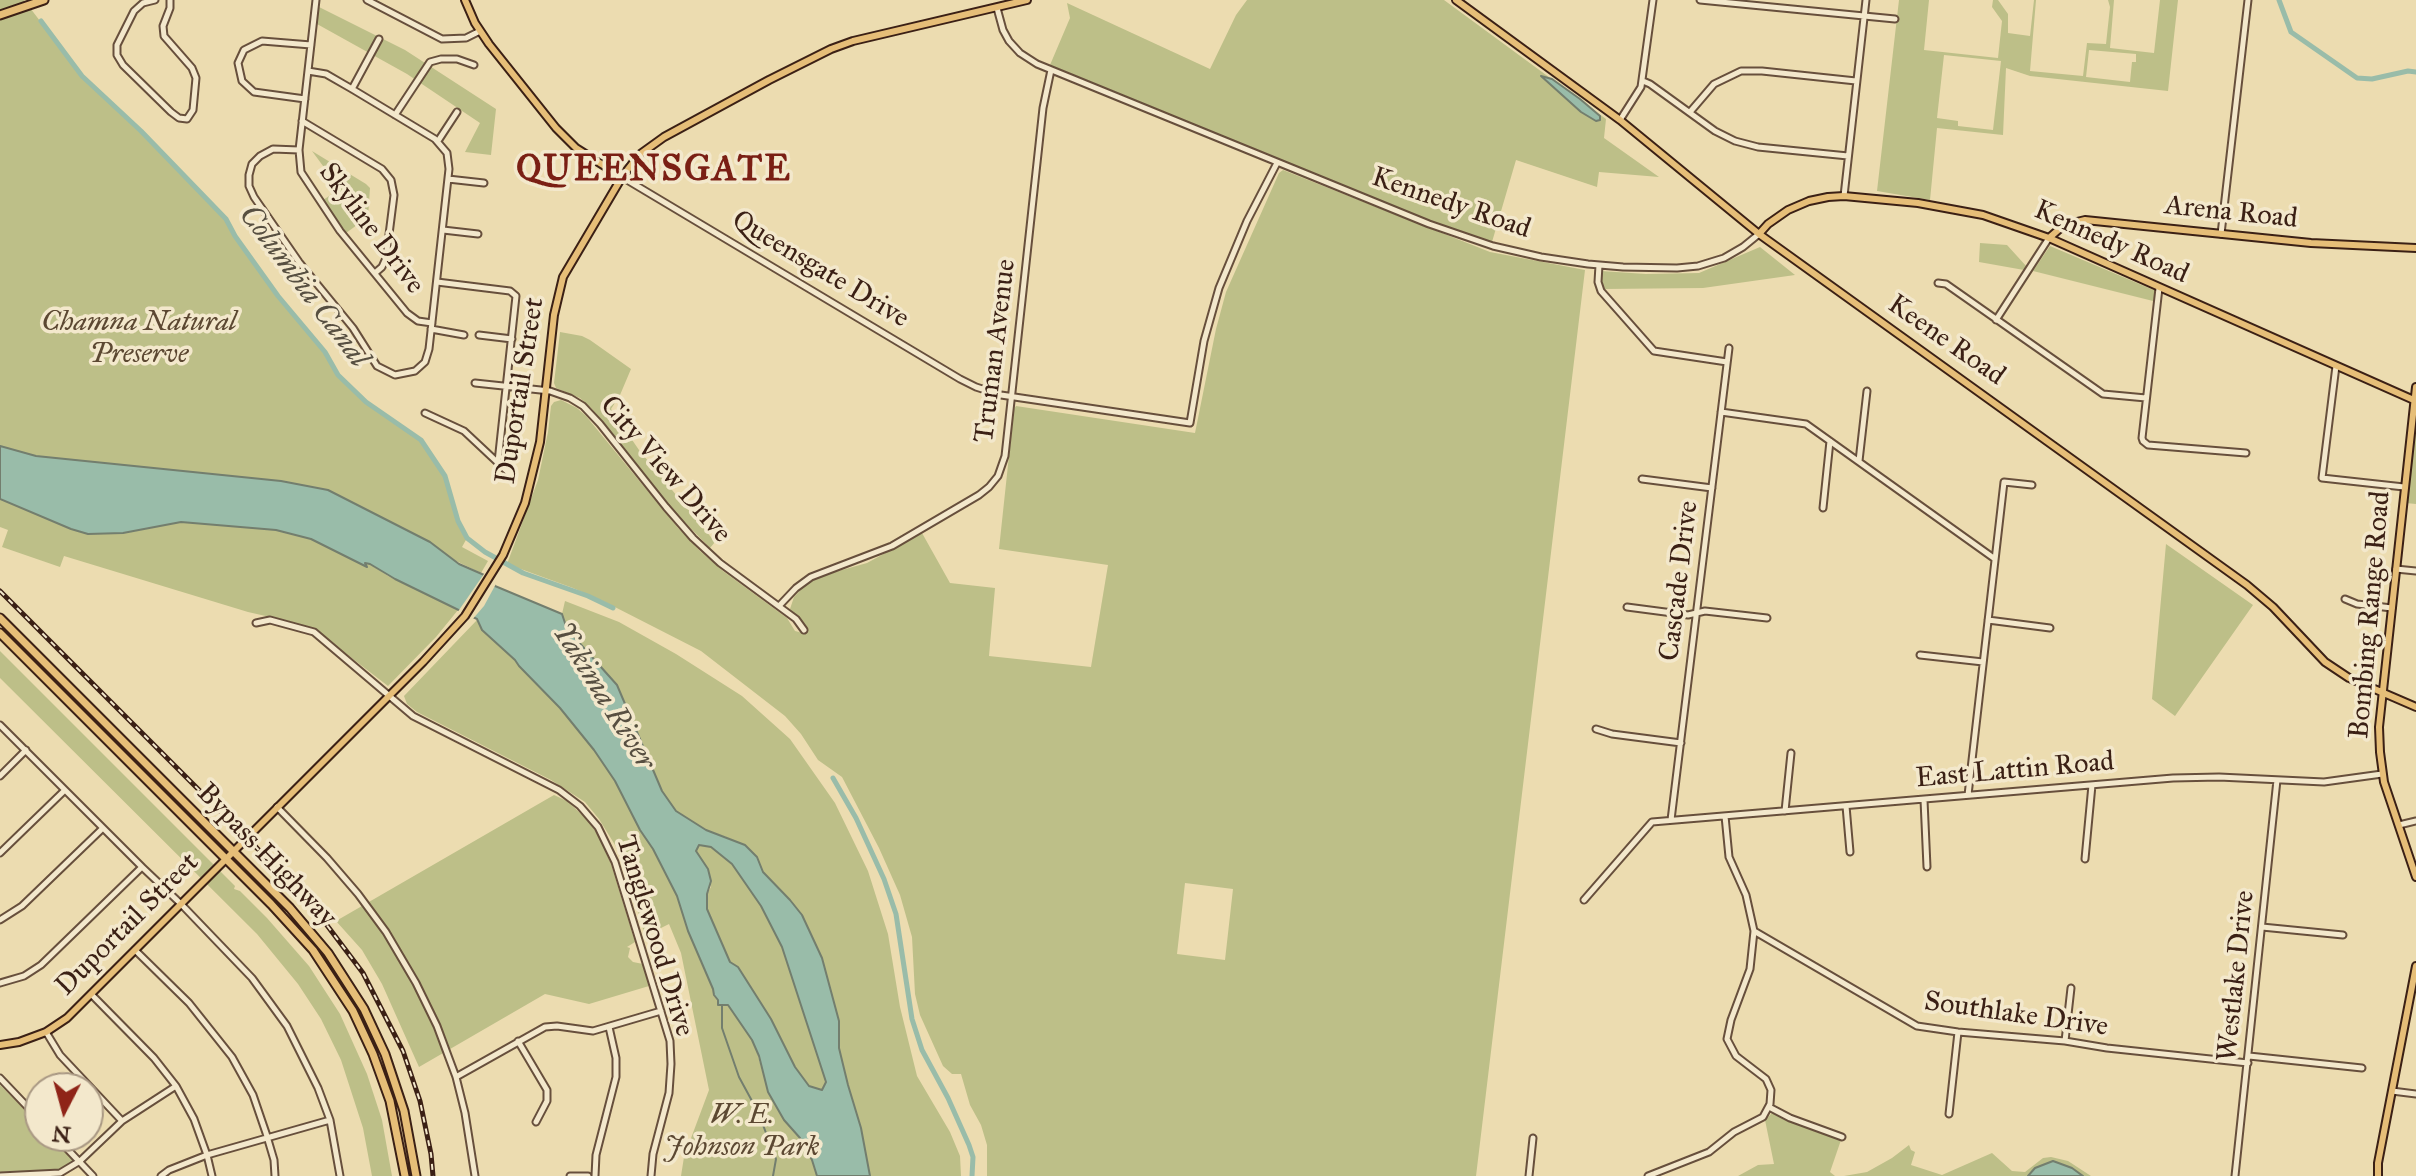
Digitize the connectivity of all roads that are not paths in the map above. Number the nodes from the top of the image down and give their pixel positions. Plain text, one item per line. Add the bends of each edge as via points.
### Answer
1 (44, 0) edge
2 (155, 0) edge
3 (170, 0) edge
4 (316, 0) edge
5 (367, 0) edge
6 (465, 0) edge
7 (1027, 0) edge
8 (1456, 0) edge
9 (1653, 0) edge
10 (1700, 0) edge
11 (1866, 0) edge
12 (2248, 0) edge
13 (997, 8) junction
14 (0, 15) edge
15 (1864, 16) junction
16 (1895, 19) dead end
17 (480, 31) junction
18 (379, 39) dead end
19 (311, 45) junction
20 (474, 65) dead end
21 (1051, 70) junction
22 (308, 71) junction
23 (1643, 81) junction
24 (1856, 81) junction
25 (352, 89) junction
26 (305, 99) junction
27 (457, 112) dead end
28 (1690, 112) junction
29 (395, 115) junction
30 (1620, 120) junction
31 (302, 121) junction
32 (438, 141) junction
33 (299, 150) junction
34 (1848, 156) junction
35 (1277, 163) junction
36 (622, 177) junction
37 (448, 179) junction
38 (484, 183) dead end
39 (1844, 196) junction
40 (443, 230) junction
41 (478, 234) dead end
42 (1759, 234) junction
43 (2221, 234) junction
44 (2049, 238) junction
45 (2416, 248) edge
46 (1599, 265) junction
47 (375, 273) junction
48 (437, 282) junction
49 (1938, 283) dead end
50 (2159, 288) junction
51 (1996, 320) junction
52 (432, 326) junction
53 (464, 335) dead end
54 (479, 335) dead end
55 (512, 339) junction
56 (1729, 348) dead end
57 (1727, 362) junction
58 (2336, 366) junction
59 (475, 383) dead end
60 (507, 386) junction
61 (2416, 387) edge
62 (546, 391) junction
63 (1867, 391) dead end
64 (1012, 396) junction
65 (2146, 398) junction
66 (2415, 401) edge
67 (1721, 412) junction
68 (425, 413) dead end
69 (1830, 440) junction
70 (2246, 453) dead end
71 (498, 462) junction
72 (1859, 462) junction
73 (511, 475) dead end
74 (1642, 479) dead end
75 (2032, 485) dead end
76 (2404, 487) junction
77 (1712, 488) junction
78 (1823, 508) dead end
79 (1995, 559) junction
80 (2396, 569) junction
81 (2416, 571) edge
82 (2345, 599) dead end
83 (779, 606) junction
84 (1627, 607) dead end
85 (2392, 608) junction
86 (1696, 613) junction
87 (0, 618) edge
88 (1767, 618) dead end
89 (1988, 620) junction
90 (256, 623) dead end
91 (2050, 628) dead end
92 (804, 630) dead end
93 (0, 633) edge
94 (1920, 655) dead end
95 (1983, 662) junction
96 (2383, 692) junction
97 (389, 696) junction
98 (2416, 707) edge
99 (0, 725) edge
100 (1596, 729) dead end
101 (1681, 743) junction
102 (26, 750) junction
103 (1791, 753) dead end
104 (2382, 774) junction
105 (0, 776) edge
106 (2277, 780) junction
107 (2092, 785) junction
108 (65, 790) junction
109 (1968, 796) junction
110 (1924, 800) junction
111 (1846, 806) junction
112 (277, 807) junction
113 (1785, 811) junction
114 (1725, 816) junction
115 (1671, 820) junction
116 (2416, 821) edge
117 (2399, 825) junction
118 (103, 828) junction
119 (233, 851) junction
120 (1850, 852) dead end
121 (0, 853) edge
122 (225, 858) junction
123 (2085, 859) dead end
124 (142, 867) junction
125 (1927, 867) dead end
126 (2416, 877) edge
127 (1584, 900) dead end
128 (181, 904) junction
129 (0, 920) edge
130 (2262, 927) junction
131 (1754, 931) junction
132 (2343, 935) dead end
133 (135, 950) junction
134 (2416, 966) edge
135 (0, 983) edge
136 (2071, 988) dead end
137 (91, 994) junction
138 (661, 1011) junction
139 (609, 1027) junction
140 (46, 1032) junction
141 (1958, 1032) junction
142 (518, 1041) junction
143 (2065, 1041) junction
144 (0, 1045) edge
145 (2248, 1060) junction
146 (2362, 1068) dead end
147 (456, 1077) junction
148 (0, 1078) edge
149 (176, 1086) junction
150 (2392, 1091) junction
151 (2416, 1094) edge
152 (24, 1103) edge
153 (1769, 1107) junction
154 (1949, 1114) dead end
155 (330, 1120) junction
156 (122, 1121) junction
157 (536, 1122) dead end
158 (268, 1137) junction
159 (1842, 1137) dead end
160 (1533, 1138) dead end
161 (71, 1152) edge
162 (207, 1155) junction
163 (80, 1161) junction
164 (0, 1176) edge
165 (93, 1176) edge
166 (161, 1176) edge
167 (212, 1176) edge
168 (275, 1176) edge
169 (340, 1176) edge
170 (405, 1176) edge
171 (416, 1176) edge
172 (475, 1176) edge
173 (570, 1176) edge
174 (588, 1176) edge
175 (595, 1176) edge
176 (651, 1176) edge
177 (1529, 1176) edge
178 (1648, 1176) edge
179 (2235, 1176) edge
180 (2378, 1176) edge

1 - 14 highway
2 - 3 street via 134,11 117,55 171,112 188,122 196,78 164,36
4 - 19 street, Skyline Drive
5 - 17 street via 442,39
6 - 17 main road, Queensgate Drive
7 - 13 main road, Duportail Street
8 - 30 main road, Keene Road
9 - 23 street
10 - 15 street
11 - 15 street
12 - 43 street
13 - 21 street, Kennedy Road via 1014,48
13 - 36 main road, Duportail Street via 823,52 659,140
15 - 16 street
15 - 24 street
17 - 36 main road, Queensgate Drive via 566,139
18 - 25 street
19 - 22 street, Skyline Drive
19 - 26 street via 262,41 244,50 238,63 242,81 254,92
20 - 29 street via 457,59 430,62
21 - 35 street, Kennedy Road
21 - 64 street, Truman Avenue
22 - 25 street via 326,74
22 - 26 street, Skyline Drive
23 - 28 street
23 - 30 street
24 - 28 street via 1741,71 1714,84
24 - 34 street
25 - 29 street
26 - 31 street, Skyline Drive
27 - 32 street
28 - 34 street via 1747,144
29 - 32 street
30 - 42 main road, Keene Road
31 - 33 street, Skyline Drive
31 - 47 street via 382,169 391,180 386,258
32 - 37 street via 449,159
33 - 47 street, Skyline Drive via 304,177
33 - 52 street via 273,149 252,164 254,197 373,361 382,370 401,375 419,368 428,356
34 - 39 street
35 - 46 street, Kennedy Road via 1468,238 1528,255
35 - 64 street, Queensgate Drive via 1222,280 1204,341 1190,423
36 - 62 main road, Duportail Street via 563,277
36 - 64 street, Queensgate Drive via 960,379
37 - 38 street
37 - 40 street
39 - 42 main road, Kennedy Road via 1798,205
39 - 44 main road, Kennedy Road via 1965,211
40 - 41 street
40 - 48 street
42 - 46 street, Kennedy Road via 1731,255 1698,266
42 - 96 main road, Keene Road via 2247,585 2325,662
43 - 44 main road, Arena Road via 2085,220 2064,225
43 - 45 main road, Arena Road
44 - 50 main road, Kennedy Road
44 - 51 street
46 - 57 street via 1601,291 1654,351
47 - 52 street, Skyline Drive via 412,317
48 - 52 street
48 - 55 street via 514,293
49 - 51 street
50 - 58 main road, Kennedy Road
50 - 65 street
51 - 65 street via 2103,394
52 - 53 street
54 - 55 street
55 - 60 street
56 - 57 street, Cascade Drive
57 - 67 street, Cascade Drive
58 - 66 main road, Kennedy Road
58 - 76 street via 2322,478
59 - 60 street, City View Drive
60 - 62 street, City View Drive
60 - 71 street
61 - 66 main road, Bombing Range Road
62 - 83 street, City View Drive via 588,410 693,538
62 - 97 main road, Duportail Street via 535,467 508,545 465,616
63 - 72 street
64 - 83 street, Truman Avenue via 1003,463 989,487 885,549 811,577
65 - 70 street via 2142,438 2148,445
66 - 76 main road, Bombing Range Road
67 - 69 street via 1799,421
67 - 77 street, Cascade Drive
68 - 71 street via 459,428
69 - 72 street
69 - 78 street
71 - 73 street
72 - 79 street
74 - 77 street
75 - 79 street via 2004,482
76 - 80 main road, Bombing Range Road
77 - 86 street, Cascade Drive
79 - 89 street
80 - 81 street
80 - 85 main road, Bombing Range Road
82 - 85 street
83 - 92 street, City View Drive
84 - 86 street
85 - 96 main road, Bombing Range Road
86 - 88 street
86 - 101 street, Cascade Drive
87 - 119 highway, Bypass Highway
89 - 91 street
89 - 95 street
90 - 97 street, Tanglewood Drive via 268,619 314,632
93 - 122 highway, Bypass Highway
94 - 95 street
95 - 109 street
96 - 98 main road, Keene Road
96 - 104 main road, Bombing Range Road
97 - 112 main road, Duportail Street
97 - 138 street, Tanglewood Drive via 419,720 559,790 593,820 612,854
99 - 102 street
100 - 101 street
101 - 115 street, Cascade Drive
102 - 105 street
102 - 108 street
103 - 113 street
104 - 106 street, East Lattin Road via 2332,782
104 - 117 main road, Bombing Range Road
106 - 107 street, East Lattin Road via 2193,777
106 - 130 street, Westlake Drive
107 - 109 street, East Lattin Road
107 - 123 street
108 - 118 street
108 - 121 street
109 - 110 street, East Lattin Road
110 - 111 street, East Lattin Road
110 - 125 street
111 - 113 street, East Lattin Road
111 - 120 street
112 - 119 main road, Duportail Street
112 - 147 street via 341,874 386,932 432,1015
113 - 114 street, East Lattin Road
114 - 115 street, East Lattin Road
114 - 131 street via 1729,857
115 - 127 street, East Lattin Road via 1652,822
116 - 117 street
117 - 126 main road, Bombing Range Road
118 - 124 street
118 - 129 street via 22,906
119 - 122 main road, Duportail Street
119 - 171 highway, Bypass Highway via 310,929 364,1009 396,1083
122 - 128 main road, Duportail Street
122 - 170 highway, Bypass Highway via 301,936 353,1011 390,1101
124 - 128 street
124 - 135 street via 41,965
128 - 133 main road, Duportail Street
128 - 155 street via 252,978 287,1026
130 - 132 street
130 - 145 street, Westlake Drive
131 - 141 street, Southlake Drive via 1917,1026
131 - 153 street via 1750,969 1727,1039 1736,1056 1768,1083
133 - 137 main road, Duportail Street
133 - 158 street via 189,1003 232,1057
134 - 150 main road
136 - 143 street
137 - 140 main road, Duportail Street
137 - 149 street
138 - 139 street
138 - 176 street, Tanglewood Drive via 671,1064
139 - 142 street via 545,1027
139 - 175 street via 616,1077
140 - 144 main road, Duportail Street
140 - 156 street via 60,1055
141 - 143 street, Southlake Drive
141 - 154 street
142 - 147 street
142 - 157 street via 547,1090
143 - 145 street, Southlake Drive
145 - 146 street, Southlake Drive
145 - 179 street, Westlake Drive
147 - 172 street
148 - 152 street
149 - 156 street
149 - 162 street
150 - 151 street
150 - 180 main road
153 - 159 street
153 - 178 street via 1763,1117 1706,1154
155 - 158 street
155 - 169 street
156 - 163 street
158 - 162 street
158 - 168 street
160 - 177 street
161 - 163 street
162 - 166 street
162 - 167 street
163 - 164 street via 60,1173
163 - 165 street
173 - 174 street

